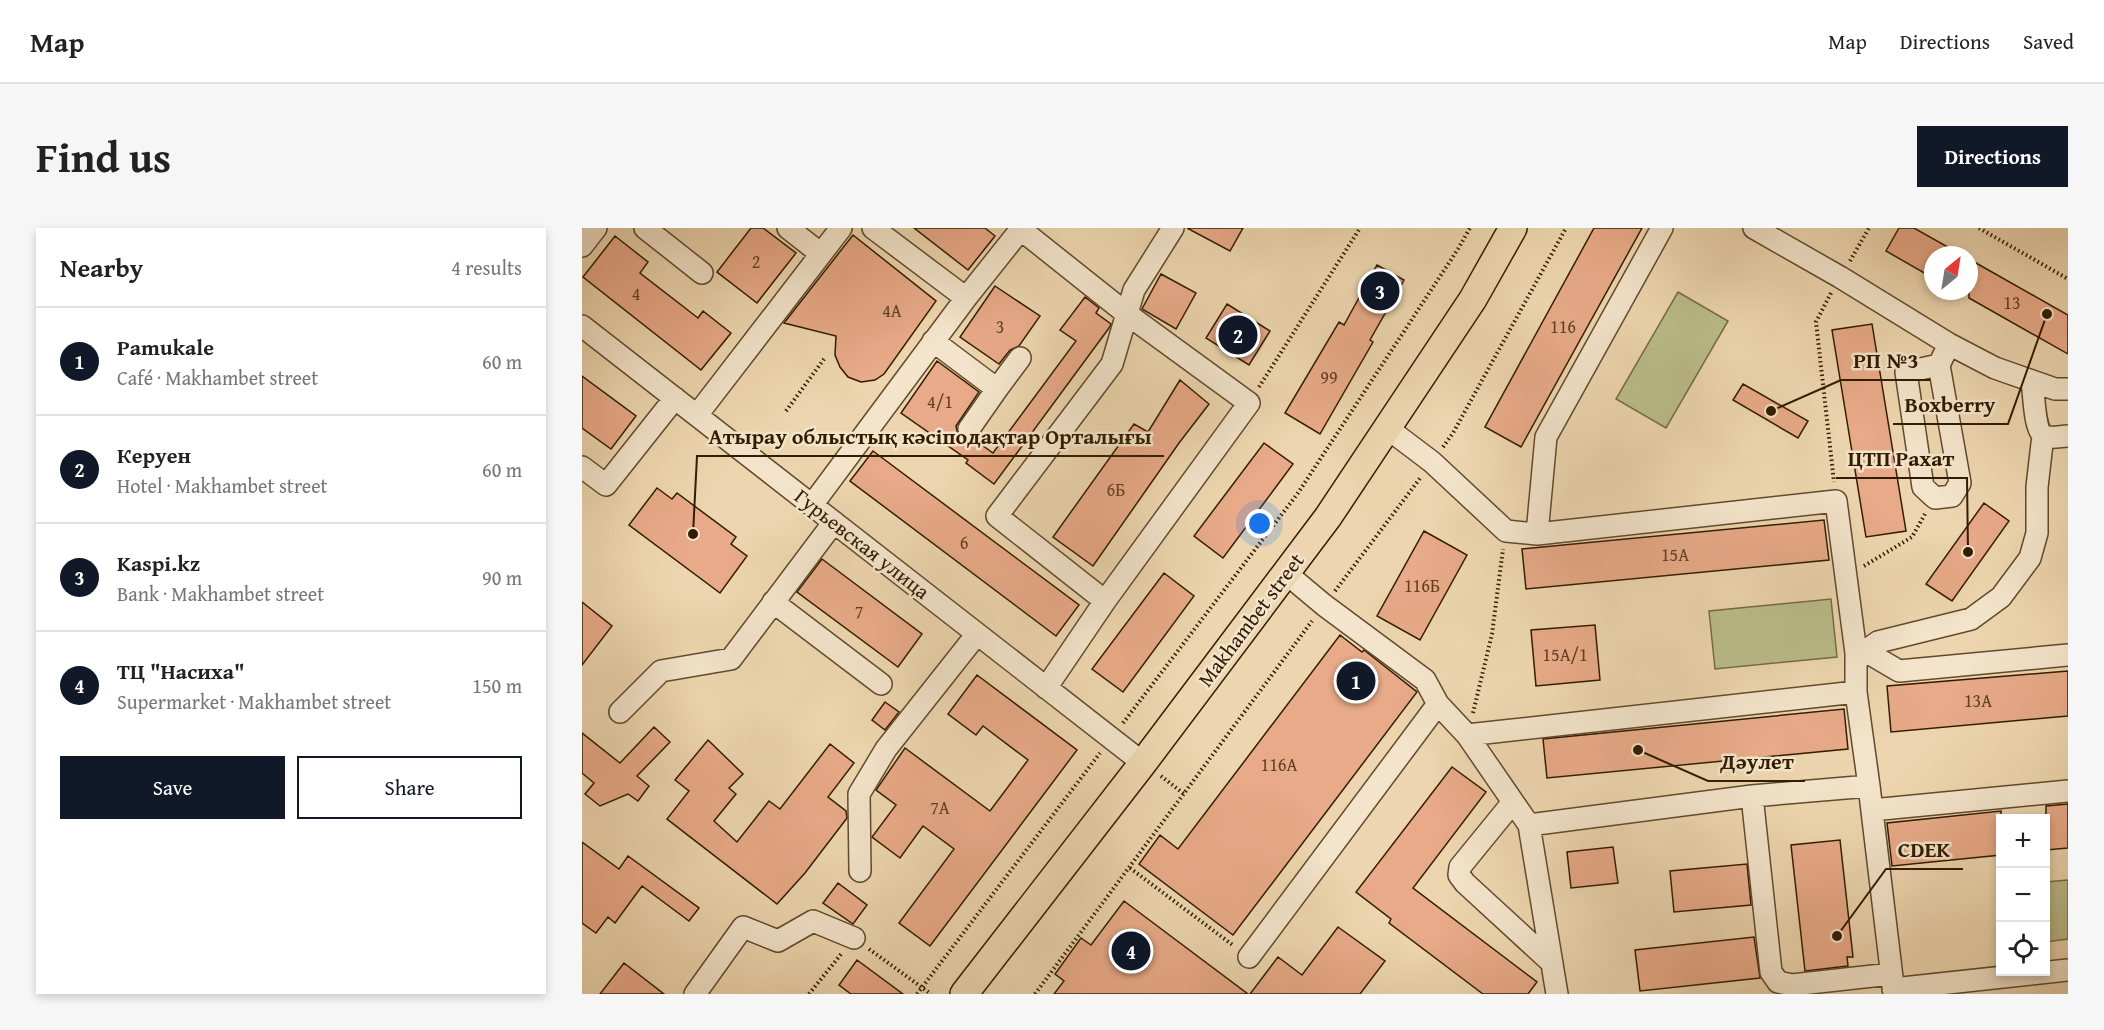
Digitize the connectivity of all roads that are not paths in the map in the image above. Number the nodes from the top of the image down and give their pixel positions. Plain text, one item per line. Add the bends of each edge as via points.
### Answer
1 (596, 228) edge
2 (645, 228) edge
3 (788, 228) edge
4 (841, 228) edge
5 (873, 228) edge
6 (1020, 228) edge
7 (1173, 228) edge
8 (1513, 228) edge
9 (1662, 228) edge
10 (1754, 228) edge
11 (582, 246) edge
12 (821, 254) junction
13 (702, 273) dead end
14 (966, 298) junction
15 (1127, 314) junction
16 (582, 326) edge
17 (933, 341) junction
18 (1950, 344) junction
19 (1020, 358) dead end
20 (1939, 366) junction
21 (2032, 381) junction
22 (997, 389) junction
23 (2068, 390) edge
24 (675, 398) junction
25 (697, 415) junction
26 (1387, 428) junction
27 (969, 429) dead end
28 (2043, 435) junction
29 (2068, 436) edge
30 (582, 467) edge
31 (812, 505) junction
32 (834, 522) junction
33 (1537, 534) junction
34 (1287, 574) junction
35 (1105, 601) junction
36 (773, 602) junction
37 (977, 634) junction
38 (1860, 652) junction
39 (2068, 656) edge
40 (881, 684) dead end
41 (1046, 688) junction
42 (1857, 692) junction
43 (1438, 704) junction
44 (620, 712) dead end
45 (1467, 735) junction
46 (1143, 763) junction
47 (1869, 786) junction
48 (2068, 791) edge
49 (1752, 796) junction
50 (1514, 802) junction
51 (1872, 810) junction
52 (1529, 825) junction
53 (860, 871) dead end
54 (854, 938) road end
55 (1249, 957) road end
56 (1552, 963) junction
57 (2068, 970) edge
58 (1893, 986) edge
59 (970, 992) edge
60 (695, 994) edge
61 (1557, 994) edge

1 - 11 street
2 - 13 street
3 - 12 street
4 - 12 street
5 - 14 street
6 - 14 street
6 - 15 street
7 - 15 street via 1134,290
8 - 26 main road, Makhambet street via 1473,299
9 - 33 street via 1546,437
10 - 18 street
12 - 25 street
14 - 17 street
15 - 35 street via 1112,364 997,516
15 - 35 street via 1249,403
16 - 24 street, Гурьевская улица
17 - 22 street
17 - 31 street
18 - 20 street
18 - 21 street via 1995,368
19 - 22 street
20 - 20 street via 1960,483 1952,496 1935,498 1923,487 1906,372
21 - 23 street
21 - 28 street via 2038,429
22 - 27 street
24 - 25 street, Гурьевская улица
24 - 30 street via 606,486
25 - 31 street, Гурьевская улица
26 - 33 street via 1432,462 1506,531
26 - 34 main road, Makhambet street
28 - 29 street
28 - 38 street via 2037,533 2030,558 2001,597 1971,619 1878,642
31 - 32 street, Гурьевская улица
32 - 36 street
32 - 37 street, Гурьевская улица
33 - 38 street via 1836,501
34 - 43 street via 1425,680
34 - 46 main road, Makhambet street
35 - 41 street
36 - 40 street
36 - 44 street via 731,658 661,671
37 - 41 street, Гурьевская улица
37 - 53 street via 886,748 859,794
38 - 39 street via 1899,671
38 - 42 street
41 - 46 street, Гурьевская улица
42 - 45 street
42 - 47 street
43 - 45 street
43 - 55 street
45 - 50 street
46 - 59 main road, Makhambet street
47 - 49 street
47 - 51 street
48 - 51 street
49 - 52 street
49 - 58 street via 1771,972 1778,982
50 - 52 street
50 - 56 street via 1460,867 1459,875
51 - 58 street
52 - 56 street
54 - 60 street via 813,921 778,941 742,927
56 - 61 street
57 - 58 street

